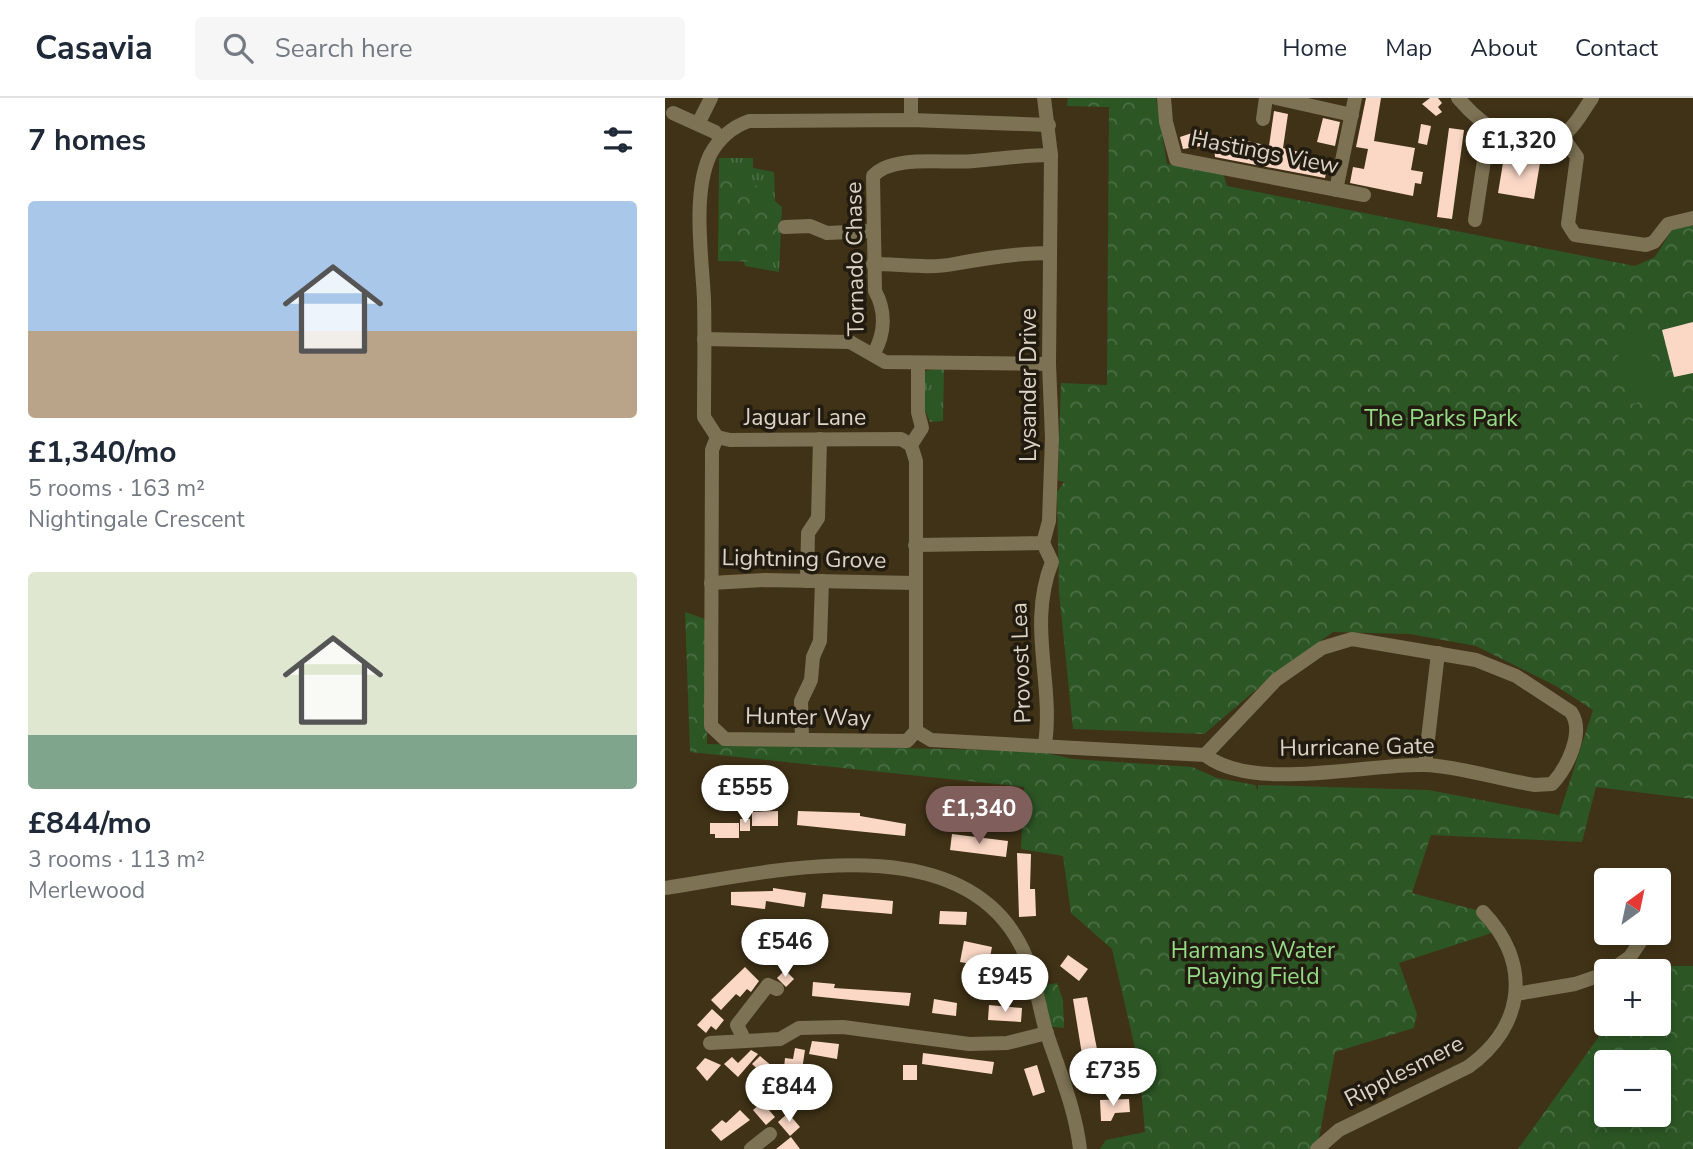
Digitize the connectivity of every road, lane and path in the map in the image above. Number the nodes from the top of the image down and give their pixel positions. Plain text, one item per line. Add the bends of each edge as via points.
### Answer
1 (711, 98) edge
2 (911, 98) edge
3 (1044, 98) edge
4 (1164, 98) edge
5 (1266, 98) edge
6 (1276, 98) edge
7 (1355, 98) edge
8 (1458, 98) edge
9 (1593, 98) edge
10 (673, 113) dead end
11 (1352, 115) junction
12 (1263, 119) dead end
13 (911, 120) junction
14 (698, 124) junction
15 (1049, 125) junction
16 (1489, 127) junction
17 (1562, 136) junction
18 (721, 139) junction
19 (1051, 155) junction
20 (1336, 190) junction
21 (1364, 195) dead end
22 (1693, 218) edge
23 (1475, 220) dead end
24 (785, 227) dead end
25 (873, 231) junction
26 (1050, 253) junction
27 (873, 264) junction
28 (703, 339) junction
29 (874, 353) junction
30 (918, 363) junction
31 (1049, 364) junction
32 (717, 437) junction
33 (820, 439) junction
34 (911, 445) junction
35 (1043, 543) junction
36 (915, 545) junction
37 (814, 581) junction
38 (711, 583) junction
39 (914, 583) junction
40 (1438, 653) junction
41 (916, 731) junction
42 (802, 739) junction
43 (1045, 744) junction
44 (1205, 755) junction
45 (1425, 765) junction
46 (665, 888) edge
47 (1483, 912) dead end
48 (1638, 945) edge
49 (1627, 959) edge
50 (1594, 977) edge
51 (777, 989) dead end
52 (1516, 994) junction
53 (1047, 1033) junction
54 (745, 1041) junction
55 (710, 1043) dead end
56 (770, 1135) dead end
57 (751, 1149) edge
58 (1080, 1149) edge
59 (1317, 1149) edge

1 - 14 street
2 - 13 street
3 - 15 street, Lysander Drive
4 - 20 street, Hastings View via 1177,159
5 - 12 street
6 - 11 street
7 - 11 street
8 - 16 street
9 - 17 street
10 - 14 street
11 - 20 street
13 - 15 street
13 - 18 street via 750,121
14 - 18 street
15 - 19 street, Lysander Drive
16 - 17 street via 1523,142
16 - 23 street
17 - 22 street via 1577,157 1568,224 1575,235 1646,245 1668,224
18 - 28 street, Jaguar Lane via 710,156 702,191
19 - 25 street, Tornado Chase via 924,161 879,169 873,176
19 - 26 street, Lysander Drive
20 - 21 street, Hastings View
24 - 25 street via 810,226 827,233
25 - 27 street, Tornado Chase
26 - 27 street via 1013,253 953,264
26 - 31 street, Lysander Drive
27 - 29 street, Tornado Chase via 875,291 882,304 882,338
28 - 29 street via 850,342
28 - 32 street, Jaguar Lane via 705,417
29 - 30 street via 885,362
30 - 31 street
30 - 34 street via 922,428
31 - 35 street, Lysander Drive via 1051,466 1049,521
32 - 33 street, Jaguar Lane
32 - 38 street, Lightning Grove via 712,450
33 - 34 street, Jaguar Lane via 901,439
33 - 37 street via 818,518 809,533
34 - 36 street via 916,461
35 - 36 street
35 - 43 street, Provost Lea via 1052,562 1041,589 1048,723
36 - 39 street
37 - 38 street, Lightning Grove
37 - 39 street, Lightning Grove
37 - 42 street via 820,641 801,701
38 - 42 street, Hunter Way via 711,726 725,739
39 - 41 street
40 - 44 street, Hurricane Gate via 1352,639 1322,648 1276,680
40 - 45 street
40 - 45 street, Hurricane Gate via 1476,660 1516,676 1571,712 1577,733 1562,773 1552,784
41 - 42 street, Hunter Way via 907,741
41 - 43 street via 931,740
43 - 44 street, Hurricane Gate
44 - 45 street, Hurricane Gate via 1220,767 1236,771 1329,773
46 - 53 street via 872,864 936,875 976,896 1021,945
47 - 52 street, Ripplesmere via 1505,938
48 - 49 street
50 - 52 street
51 - 54 street via 768,985 737,1025
52 - 59 street, Ripplesmere via 1508,1026 1487,1053 1468,1067 1339,1130
53 - 54 street via 1007,1043 969,1044 843,1027 799,1028 780,1039
53 - 58 street via 1071,1102
54 - 55 street
56 - 57 street

